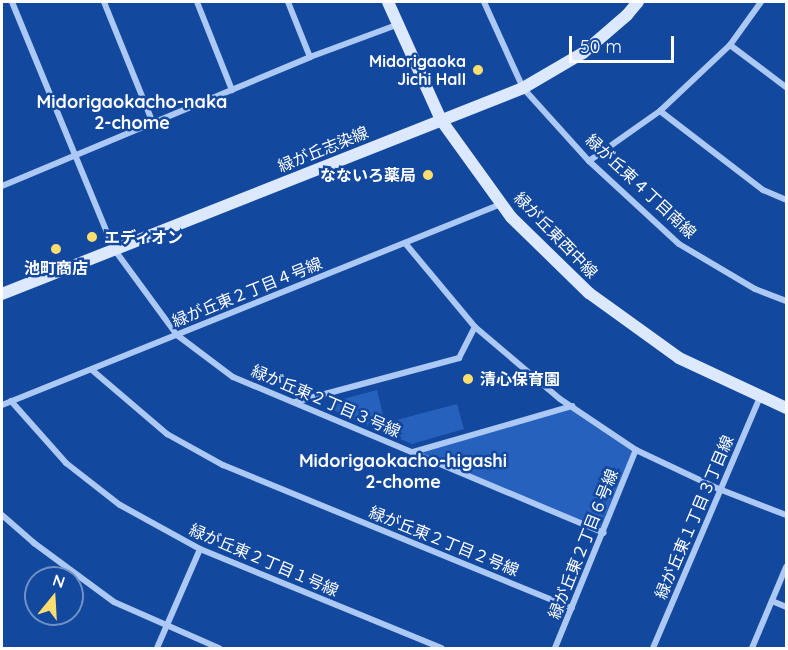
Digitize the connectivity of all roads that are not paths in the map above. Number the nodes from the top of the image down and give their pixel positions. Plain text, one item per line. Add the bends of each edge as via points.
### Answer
1 (12, 2) edge
2 (104, 2) edge
3 (197, 2) edge
4 (288, 2) edge
5 (388, 2) edge
6 (484, 2) edge
7 (638, 2) edge
8 (761, 2) edge
9 (399, 24) junction
10 (730, 45) junction
11 (310, 57) junction
12 (786, 87) edge
13 (523, 88) junction
14 (232, 90) junction
15 (660, 111) junction
16 (441, 120) junction
17 (153, 123) junction
18 (74, 156) junction
19 (589, 161) junction
20 (2, 186) edge
21 (786, 200) edge
22 (502, 204) junction
23 (405, 243) junction
24 (114, 249) junction
25 (2, 294) edge
26 (786, 302) edge
27 (475, 327) junction
28 (177, 335) junction
29 (92, 370) junction
30 (760, 397) junction
31 (11, 401) junction
32 (294, 402) junction
33 (2, 405) edge
34 (572, 406) junction
35 (786, 408) edge
36 (636, 450) junction
37 (413, 452) junction
38 (719, 489) junction
39 (2, 515) edge
40 (786, 515) edge
41 (604, 533) junction
42 (200, 549) junction
43 (786, 567) edge
44 (772, 601) junction
45 (786, 607) edge
46 (572, 608) junction
47 (166, 626) junction
48 (157, 648) edge
49 (219, 648) edge
50 (441, 648) edge
51 (555, 648) edge
52 (653, 648) edge
53 (752, 648) edge

1 - 18 street, 緑が丘東２丁目３号線
2 - 17 street
3 - 14 street
4 - 11 street
5 - 9 street, 緑が丘東西中線
6 - 13 street, 緑が丘東４丁目南線
7 - 13 street, 緑が丘志染線 via 583,53
8 - 10 street
9 - 11 street
9 - 16 street, 緑が丘東西中線
10 - 12 street
10 - 15 street
11 - 14 street
13 - 16 street, 緑が丘志染線
13 - 19 street, 緑が丘東４丁目南線
14 - 17 street
15 - 19 street
15 - 21 street via 763,190
16 - 22 street, 緑が丘東西中線
16 - 24 street, 緑が丘志染線
17 - 18 street
18 - 20 street
18 - 24 street, 緑が丘東２丁目３号線
19 - 26 street, 緑が丘東４丁目南線 via 679,244 755,289
22 - 23 street, 緑が丘東２丁目４号線
22 - 30 street, 緑が丘東西中線 via 589,293 679,358
23 - 27 street
23 - 28 street, 緑が丘東２丁目４号線
24 - 25 street, 緑が丘志染線
24 - 28 street, 緑が丘東２丁目３号線
27 - 32 street via 459,358
27 - 34 street
28 - 29 street, 緑が丘東２丁目４号線
28 - 32 street, 緑が丘東２丁目３号線 via 233,376
29 - 31 street, 緑が丘東２丁目４号線
29 - 46 street, 緑が丘東２丁目２号線 via 167,434 223,465
30 - 35 street, 緑が丘東西中線
30 - 38 street, 緑が丘東１丁目３丁目線
31 - 33 street, 緑が丘東２丁目４号線
31 - 42 street, 緑が丘東２丁目１号線 via 66,463 120,505
32 - 37 street, 緑が丘東２丁目３号線
34 - 36 street
34 - 37 street
36 - 38 street
36 - 41 street, 緑が丘東２丁目６号線
37 - 41 street, 緑が丘東２丁目３号線
38 - 40 street
38 - 52 street, 緑が丘東１丁目３丁目線
39 - 47 street via 114,602
41 - 46 street, 緑が丘東２丁目６号線
42 - 47 street
42 - 50 street, 緑が丘東２丁目１号線
43 - 44 street
44 - 45 street
44 - 53 street
46 - 51 street, 緑が丘東２丁目６号線
47 - 48 street
47 - 49 street

